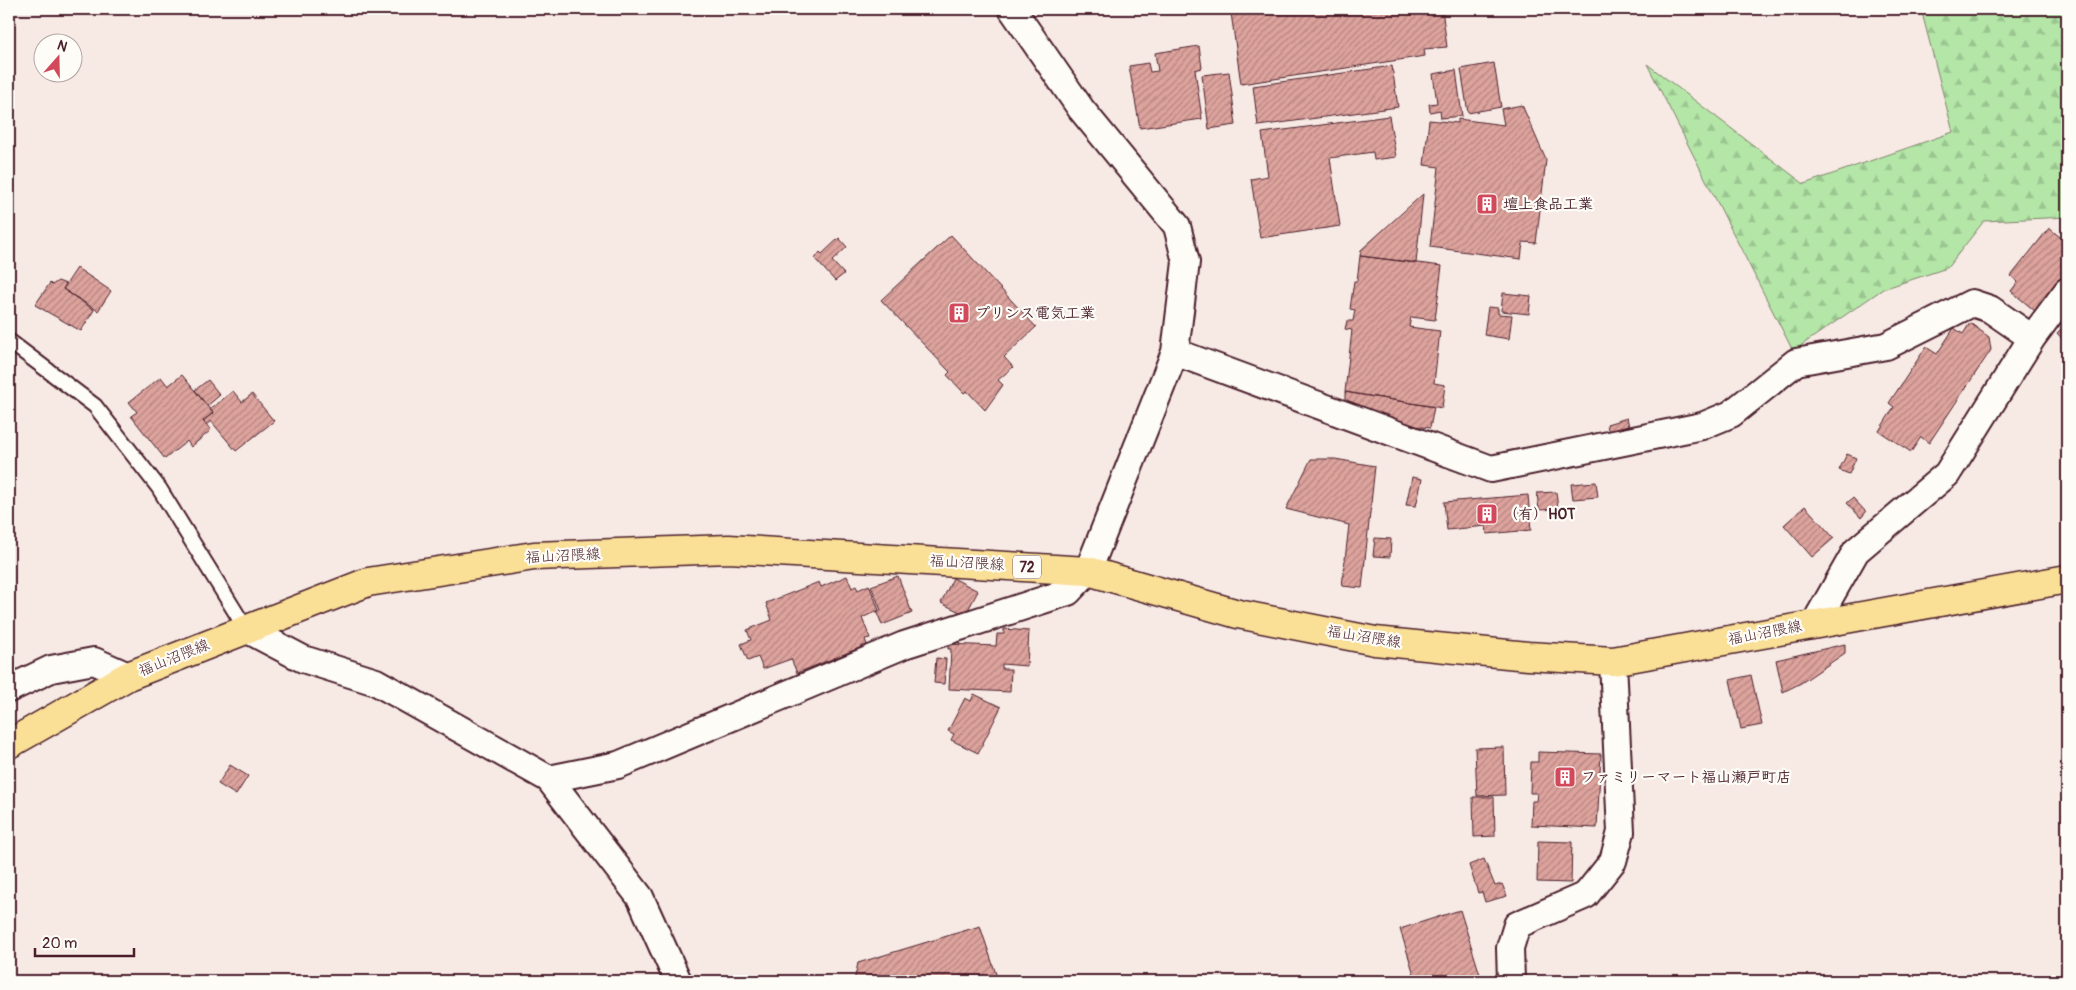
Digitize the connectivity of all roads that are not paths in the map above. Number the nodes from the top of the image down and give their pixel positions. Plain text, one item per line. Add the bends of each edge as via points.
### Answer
1 (1012, 9) edge
2 (2067, 291) edge
3 (2032, 338) junction
4 (9, 340) edge
5 (1175, 352) junction
6 (1088, 571) junction
7 (2067, 579) edge
8 (1815, 623) junction
9 (246, 629) junction
10 (1613, 661) junction
11 (128, 676) junction
12 (9, 689) edge
13 (9, 744) edge
14 (549, 779) junction
15 (678, 981) edge
16 (1511, 981) edge

1 - 5 street via 1081,109 1177,226 1186,262
2 - 3 street
3 - 5 street via 1990,309 1972,302 1886,346 1796,362 1731,414 1702,426 1491,469
3 - 8 street via 1946,474 1856,551
4 - 9 lane via 95,406 159,488
5 - 6 street
6 - 9 main road, 福山沼隈線 / 72 via 729,549 534,556 368,582
6 - 10 main road, 福山沼隈線 / 72 via 1238,614 1375,641
6 - 14 street via 1068,592 904,646 618,765
7 - 8 main road, 福山沼隈線 / 72
8 - 10 main road, 福山沼隈線 / 72
9 - 11 main road, 福山沼隈線 / 72
9 - 14 street via 303,659 376,682
10 - 16 street via 1621,832 1613,861 1586,895 1517,925 1510,948
11 - 12 street via 94,661 51,668
11 - 13 main road, 福山沼隈線 / 72
14 - 15 street via 640,897

